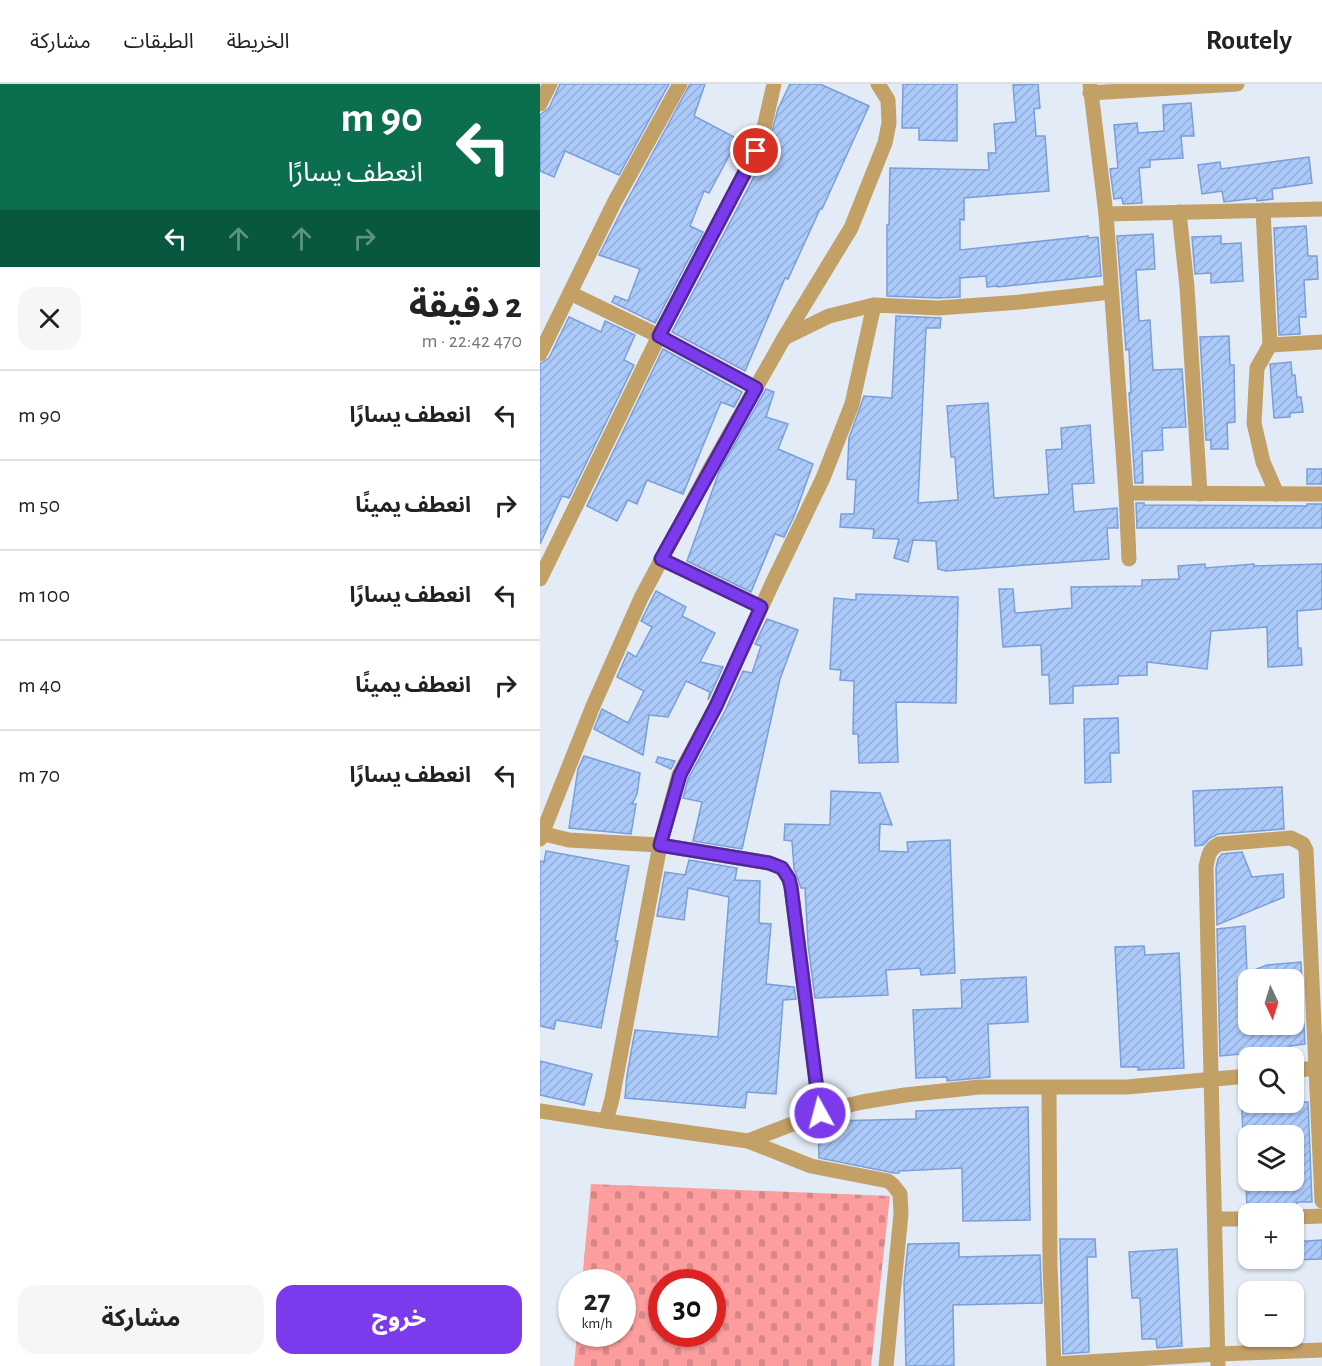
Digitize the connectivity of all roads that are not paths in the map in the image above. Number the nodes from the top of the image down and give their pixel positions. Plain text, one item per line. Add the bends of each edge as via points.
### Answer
1 (550, 84) edge
2 (680, 84) edge
3 (774, 84) edge
4 (879, 84) edge
5 (1237, 84) edge
6 (1090, 89) edge
7 (540, 104) edge
8 (1322, 209) edge
9 (1263, 210) junction
10 (1179, 212) junction
11 (1106, 214) junction
12 (1111, 292) junction
13 (570, 293) junction
14 (874, 305) junction
15 (659, 336) junction
16 (784, 338) junction
17 (1322, 342) edge
18 (1270, 345) junction
19 (540, 354) edge
20 (756, 388) junction
21 (1126, 493) junction
22 (1200, 494) junction
23 (1277, 494) junction
24 (1322, 494) edge
25 (661, 559) junction
26 (1129, 559) dead end
27 (540, 579) edge
28 (761, 607) junction
29 (541, 835) edge
30 (660, 845) junction
31 (1319, 1067) edge
32 (1304, 1069) edge
33 (1238, 1077) edge
34 (1211, 1080) junction
35 (1049, 1089) junction
36 (540, 1111) edge
37 (820, 1113) junction
38 (606, 1121) junction
39 (748, 1141) junction
40 (1322, 1201) edge
41 (1322, 1216) edge
42 (1304, 1217) edge
43 (1238, 1219) edge
44 (1215, 1220) junction
45 (1322, 1350) edge
46 (1218, 1360) edge
47 (1054, 1365) edge
48 (886, 1366) edge

1 - 7 street
2 - 13 street
3 - 15 street via 756,151
4 - 16 street via 888,100 885,143 851,228
5 - 6 street
6 - 11 street
8 - 9 street
9 - 10 street
9 - 18 street
10 - 11 street
10 - 22 street
11 - 12 street
12 - 14 street via 938,308
12 - 21 street
13 - 15 street
13 - 19 street
14 - 16 street via 829,316
14 - 28 street via 852,404 823,478
15 - 20 street
15 - 27 street
16 - 20 street
17 - 18 street
18 - 23 street via 1257,368 1254,423 1263,462
20 - 25 street
21 - 22 street
21 - 26 street
22 - 23 street
23 - 24 street
25 - 28 street
25 - 29 street via 640,598
28 - 30 street via 680,775
29 - 30 street
30 - 37 street via 769,863 786,872 796,921
30 - 38 street
31 - 32 street
31 - 34 street via 1308,862 1303,844 1291,838 1227,843 1213,847 1206,867
31 - 40 street
33 - 34 street
34 - 35 street
34 - 44 street
35 - 37 street via 950,1090 862,1102
35 - 47 street
36 - 38 street
37 - 39 street
38 - 39 street
39 - 48 street via 811,1166 878,1179 896,1188 901,1199 900,1235
41 - 42 street
43 - 44 street
44 - 46 street
45 - 46 street
46 - 47 street

